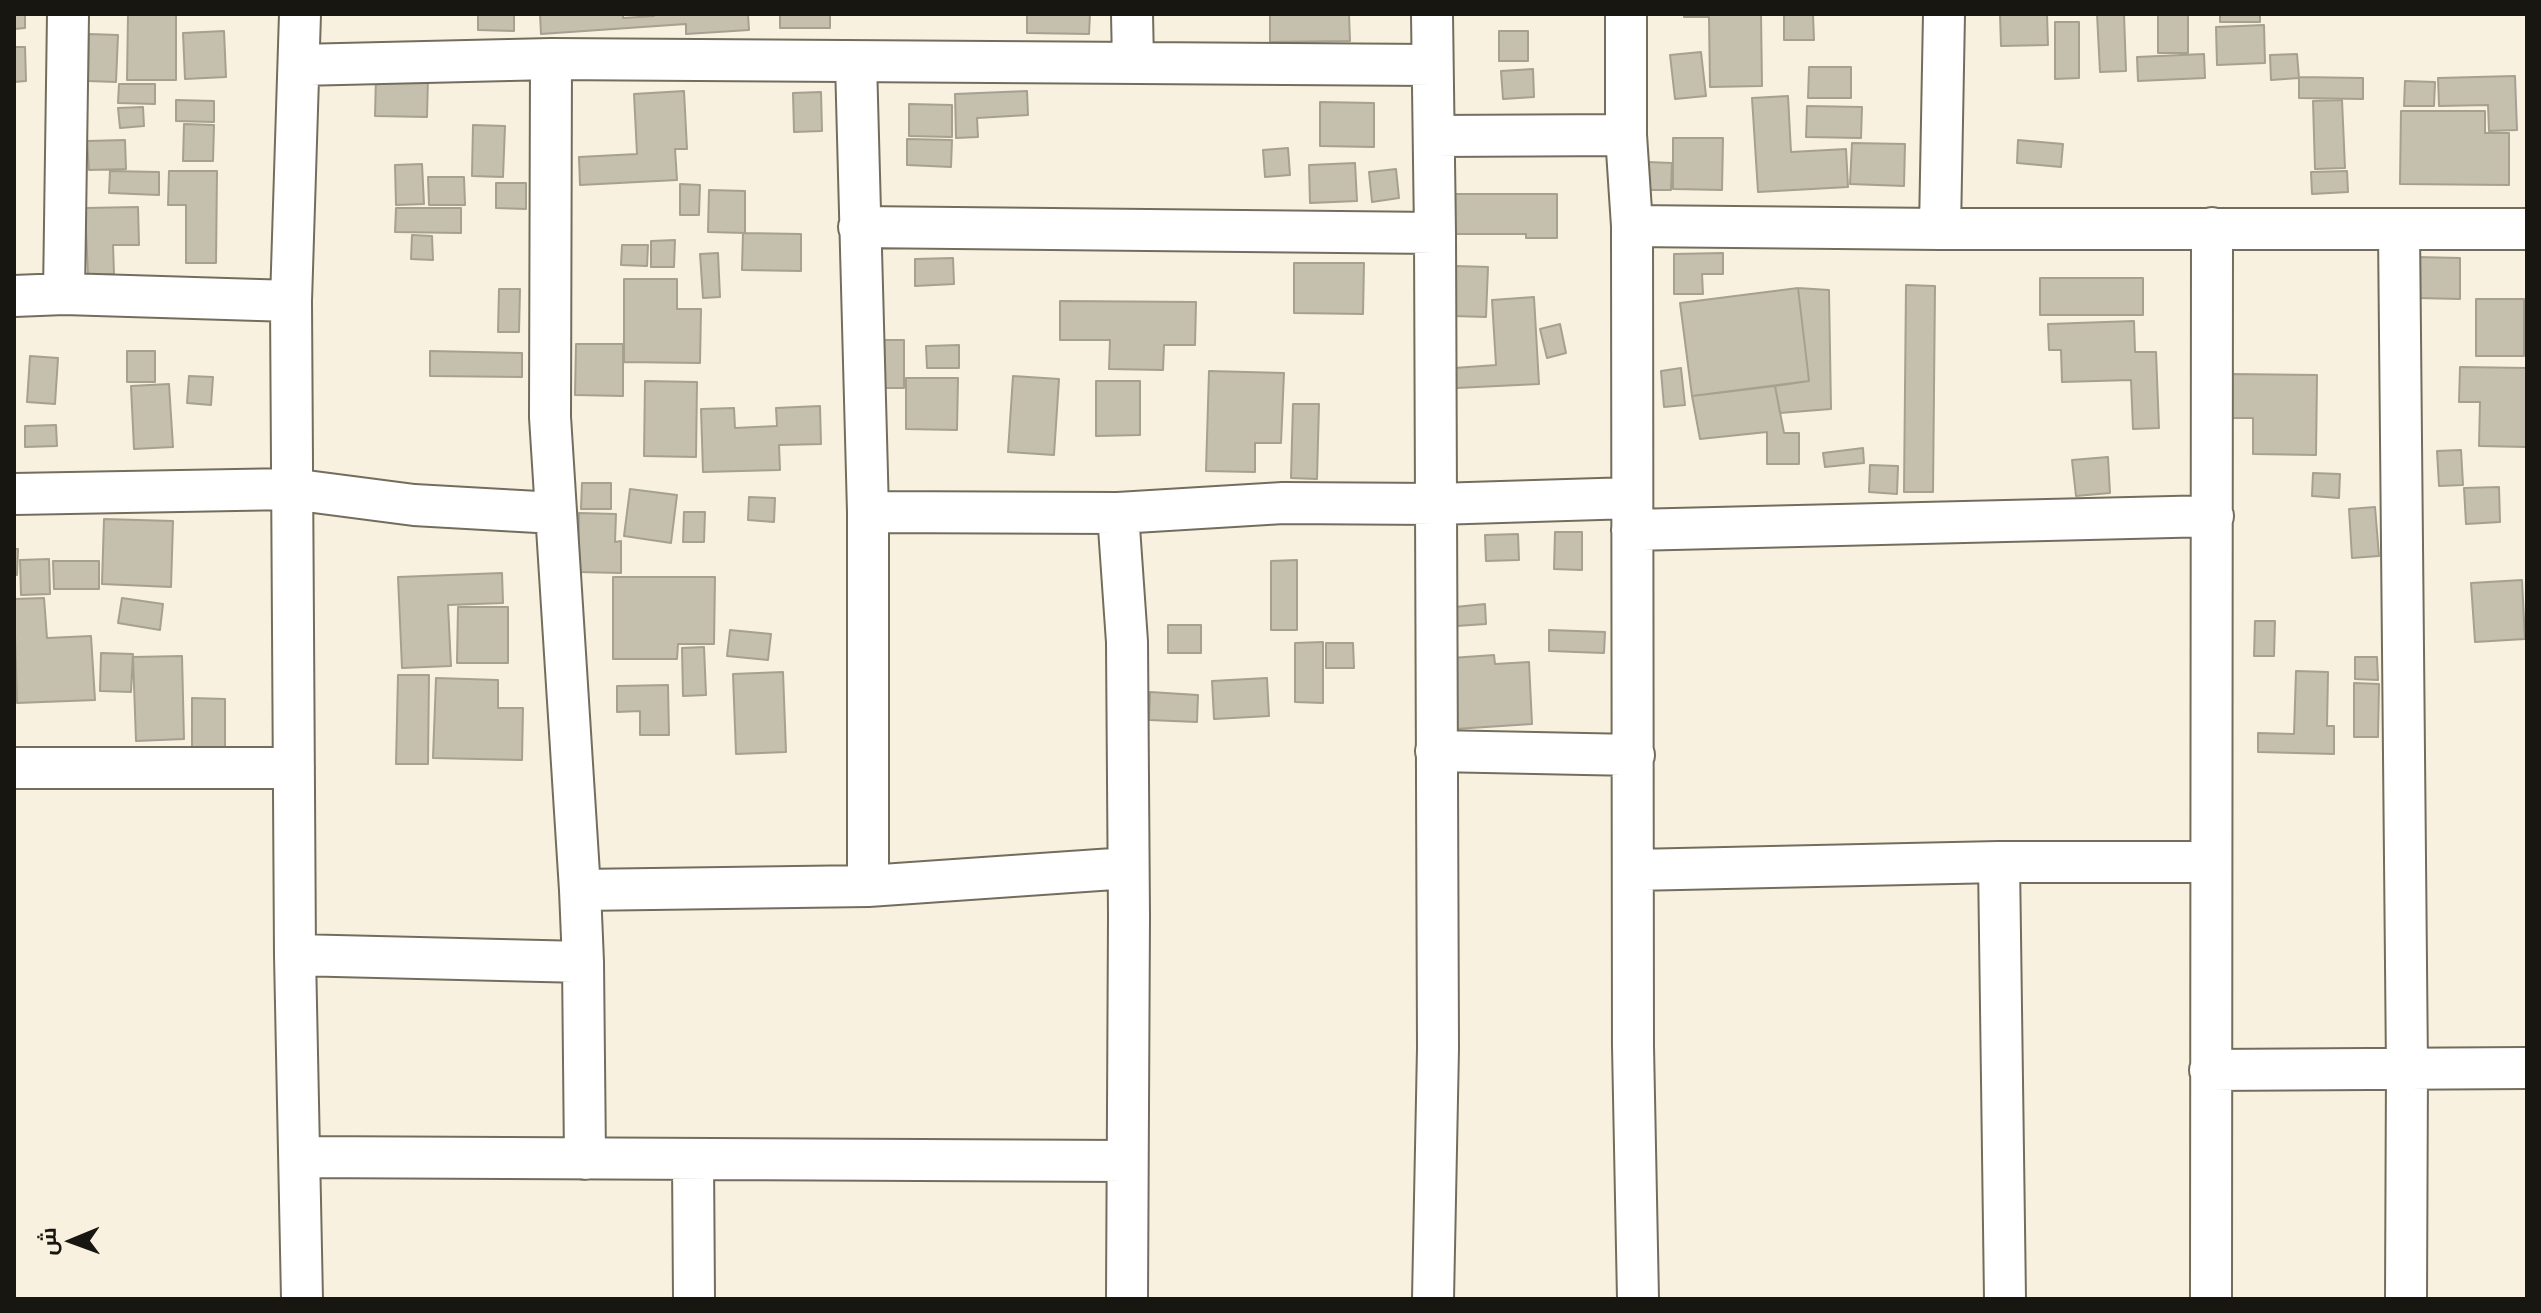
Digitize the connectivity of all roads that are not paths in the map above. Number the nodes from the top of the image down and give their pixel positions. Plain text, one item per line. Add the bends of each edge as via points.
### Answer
1 (68, 14) edge
2 (300, 14) edge
3 (1132, 14) edge
4 (1432, 14) edge
5 (1626, 14) edge
6 (1944, 14) edge
7 (551, 59) junction
8 (856, 62) junction
9 (1133, 62) junction
10 (299, 65) junction
11 (1432, 65) junction
12 (1626, 135) junction
13 (1434, 136) junction
14 (1632, 226) junction
15 (859, 227) junction
16 (2212, 228) junction
17 (1940, 229) junction
18 (2527, 229) edge
19 (2399, 230) junction
20 (1435, 233) junction
21 (64, 294) junction
22 (14, 296) edge
23 (291, 301) junction
24 (291, 489) junction
25 (14, 494) edge
26 (1436, 504) junction
27 (868, 512) junction
28 (555, 513) junction
29 (1118, 513) junction
30 (1632, 514) junction
31 (2213, 516) junction
32 (1436, 751) junction
33 (1634, 755) junction
34 (14, 768) edge
35 (294, 768) junction
36 (1999, 862) junction
37 (2210, 862) junction
38 (1128, 868) junction
39 (1634, 870) junction
40 (868, 886) junction
41 (580, 890) junction
42 (295, 955) junction
43 (583, 962) junction
44 (2407, 1068) junction
45 (2527, 1068) edge
46 (2210, 1070) junction
47 (300, 1157) junction
48 (585, 1159) junction
49 (693, 1160) junction
50 (1126, 1161) junction
51 (302, 1299) edge
52 (694, 1299) edge
53 (1127, 1299) edge
54 (1433, 1299) edge
55 (1638, 1299) edge
56 (2005, 1299) edge
57 (2211, 1299) edge
58 (2406, 1299) edge

1 - 21 street
2 - 10 street
3 - 9 street
4 - 11 street
5 - 12 street
6 - 17 street
7 - 8 street
7 - 10 street
7 - 28 street via 550,417
8 - 9 street
8 - 15 street
9 - 11 street
10 - 23 street
11 - 13 street
12 - 13 street
12 - 14 street
13 - 20 street
14 - 17 street
14 - 30 street
15 - 20 street
15 - 27 street
16 - 17 street
16 - 19 street
16 - 31 street
18 - 19 street
19 - 44 street
20 - 26 street
21 - 22 street
21 - 23 street
23 - 24 street
24 - 25 street
24 - 28 street via 414,505
24 - 35 street
26 - 29 street via 1283,503
26 - 30 street
26 - 32 street
27 - 29 street
27 - 40 street
28 - 41 street
29 - 38 street via 1127,642
30 - 31 street
30 - 33 street
31 - 37 street
32 - 33 street
32 - 54 street
33 - 39 street
34 - 35 street
35 - 42 street
36 - 37 street
36 - 39 street
36 - 56 street
37 - 46 street
38 - 40 street
38 - 50 street
39 - 55 street
40 - 41 street
41 - 43 street
42 - 43 street
42 - 47 street
43 - 48 street
44 - 45 street
44 - 46 street
44 - 58 street
46 - 57 street
47 - 48 street
47 - 51 street
48 - 49 street
49 - 50 street
49 - 52 street
50 - 53 street

